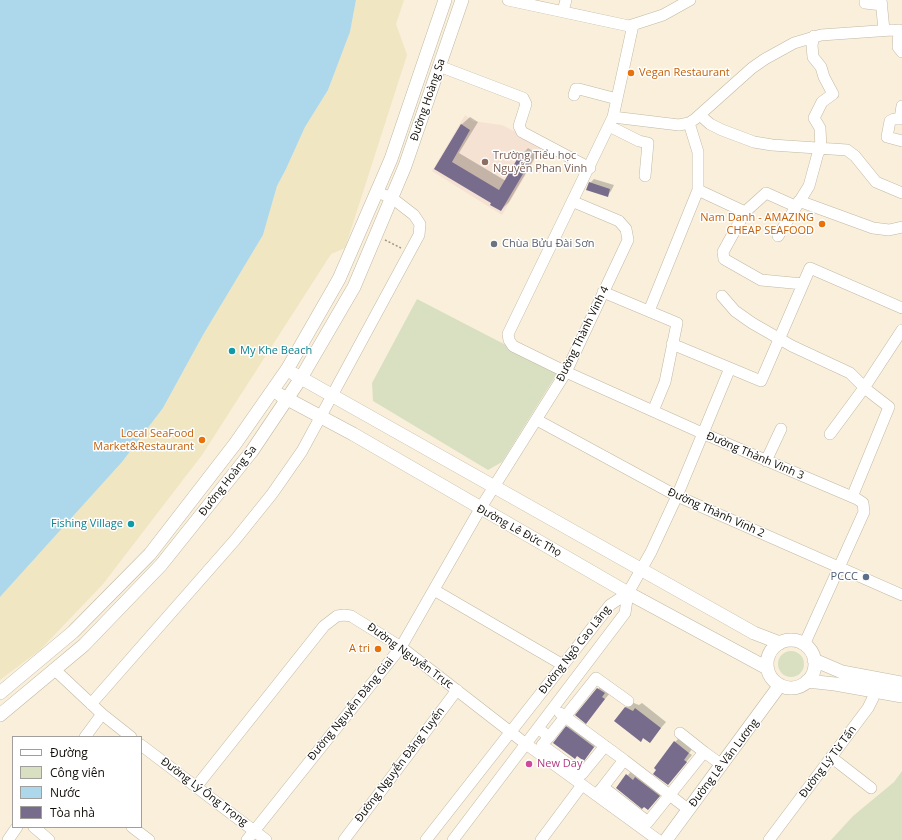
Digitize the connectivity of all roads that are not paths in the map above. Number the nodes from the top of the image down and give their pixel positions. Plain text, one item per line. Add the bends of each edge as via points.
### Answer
1 (446, 0) edge
2 (462, 0) edge
3 (508, 0) edge
4 (566, 0) edge
5 (690, 0) edge
6 (865, 0) edge
7 (881, 2) edge
8 (673, 4) edge
9 (563, 11) junction
10 (633, 25) junction
11 (884, 30) junction
12 (900, 31) edge
13 (814, 36) junction
14 (902, 52) edge
15 (439, 66) junction
16 (574, 95) dead end
17 (617, 99) junction
18 (902, 106) edge
19 (700, 115) junction
20 (611, 122) junction
21 (689, 123) junction
22 (902, 141) edge
23 (821, 149) junction
24 (590, 168) junction
25 (645, 176) dead end
26 (698, 190) junction
27 (377, 192) junction
28 (902, 193) edge
29 (392, 198) junction
30 (574, 202) junction
31 (797, 203) junction
32 (745, 212) junction
33 (902, 227) edge
34 (778, 236) dead end
35 (803, 284) junction
36 (603, 292) junction
37 (722, 296) dead end
38 (902, 308) edge
39 (649, 311) junction
40 (901, 335) edge
41 (780, 339) junction
42 (672, 344) junction
43 (730, 368) junction
44 (286, 370) junction
45 (566, 372) junction
46 (301, 378) junction
47 (864, 388) junction
48 (272, 391) junction
49 (332, 396) junction
50 (288, 399) junction
51 (653, 411) junction
52 (321, 417) junction
53 (536, 420) junction
54 (781, 429) dead end
55 (702, 433) junction
56 (830, 434) dead end
57 (766, 460) junction
58 (494, 485) junction
59 (677, 496) junction
60 (852, 497) junction
61 (480, 509) junction
62 (841, 567) junction
63 (643, 569) junction
64 (434, 590) junction
65 (628, 593) junction
66 (902, 594) edge
67 (780, 643) junction
68 (804, 645) junction
69 (400, 647) junction
70 (42, 658) junction
71 (814, 660) junction
72 (563, 665) junction
73 (767, 668) junction
74 (54, 669) junction
75 (807, 682) junction
76 (902, 683) edge
77 (780, 685) junction
78 (875, 685) junction
79 (457, 690) junction
80 (566, 692) junction
81 (0, 693) edge
82 (902, 696) edge
83 (578, 701) junction
84 (628, 701) dead end
85 (92, 704) junction
86 (554, 708) junction
87 (0, 714) edge
88 (102, 714) junction
89 (565, 717) junction
90 (538, 728) junction
91 (511, 732) junction
92 (680, 733) dead end
93 (86, 736) edge
94 (130, 736) edge
95 (549, 736) junction
96 (526, 744) junction
97 (142, 746) edge
98 (605, 746) junction
99 (704, 752) junction
100 (831, 757) junction
101 (624, 760) junction
102 (722, 765) junction
103 (567, 769) junction
104 (582, 785) junction
105 (196, 787) junction
106 (871, 788) dead end
107 (600, 791) junction
108 (669, 794) junction
109 (689, 810) junction
110 (16, 828) edge
111 (35, 828) edge
112 (133, 828) edge
113 (254, 830) junction
114 (8, 840) edge
115 (49, 840) edge
116 (149, 840) edge
117 (247, 840) edge
118 (266, 840) edge
119 (344, 840) edge
120 (426, 840) edge
121 (453, 840) edge
122 (541, 840) edge
123 (658, 840) edge
124 (666, 840) edge
125 (769, 840) edge

1 - 27 main road, Đường Hoàng Sa via 391,159
2 - 15 main road, Đường Hoàng Sa
3 - 9 street
4 - 9 street
5 - 8 street
6 - 7 street via 865,3
7 - 11 street
8 - 10 street via 663,15
9 - 10 street via 625,26
10 - 17 street
11 - 12 street
11 - 13 street
12 - 14 street via 898,46
13 - 19 street via 794,43 765,59
13 - 23 street via 813,57 821,67 833,94 822,102 814,118 820,128
15 - 24 street via 523,98 526,104 519,126 522,132
15 - 29 main road, Đường Hoàng Sa
16 - 17 street via 575,90 579,89
17 - 20 street
18 - 22 street via 900,119 890,121 887,137
19 - 21 street
19 - 23 street via 722,130 754,142
20 - 21 street via 679,125
20 - 24 street
20 - 25 street via 639,141 648,142
21 - 26 street via 698,152
23 - 28 street via 843,149 850,152 876,182
23 - 31 street via 809,186
24 - 30 street
26 - 32 street
26 - 39 street
27 - 29 street
27 - 44 main road, Đường Hoàng Sa via 339,279
29 - 46 main road, Đường Hoàng Sa via 354,287
29 - 49 street via 414,215 420,224 419,236
30 - 36 street, Đường Thành Vinh 4 via 618,221 624,225 628,234
30 - 45 street, Đường Thành Vinh 3 via 508,334 513,346
31 - 32 street via 766,193
31 - 33 street via 873,228 889,230
31 - 34 street
32 - 35 street via 722,252 724,260 761,280
35 - 38 street via 810,268
35 - 41 street
36 - 39 street
36 - 45 street, Đường Thành Vinh 4
37 - 41 street via 738,314
39 - 42 street via 676,323
40 - 47 street
41 - 43 street via 761,381
41 - 47 street via 850,373
42 - 43 street
42 - 51 street via 665,382
43 - 55 street
44 - 46 main road
44 - 48 main road, Đường Hoàng Sa
45 - 51 street, Đường Thành Vinh 3
45 - 53 street, Đường Thành Vinh 4
46 - 49 main road
46 - 50 main road, Đường Hoàng Sa
47 - 56 street
47 - 60 street via 889,407
48 - 50 main road, Đường Lê Đức Thọ
48 - 70 main road, Đường Hoàng Sa via 235,444 150,554 73,632
49 - 52 street
49 - 58 main road
50 - 52 main road, Đường Lê Đức Thọ
50 - 74 main road, Đường Hoàng Sa via 252,451 161,565 84,645
51 - 55 street, Đường Thành Vinh 3
52 - 61 main road, Đường Lê Đức Thọ
52 - 85 street via 298,457 255,516
53 - 58 street, Đường Thành Vinh 4
53 - 59 street, Đường Thành Vinh 2
54 - 57 street
55 - 57 street, Đường Thành Vinh 3
55 - 59 street
57 - 60 street, Đường Thành Vinh 3
58 - 61 street, Đường Thành Vinh 4
58 - 63 main road
59 - 62 street, Đường Thành Vinh 2
59 - 63 street
60 - 62 street, Đường Thành Vinh 3 via 863,503 864,512
61 - 64 street, Đường Nguyễn Đăng Giai
61 - 65 main road, Đường Lê Đức Thọ
62 - 66 street, Đường Thành Vinh 2
62 - 68 street, Đường Thành Vinh 3
63 - 65 street
63 - 67 main road via 754,633
64 - 69 street, Đường Nguyễn Đăng Giai
64 - 72 street
65 - 72 street, Đường Ngô Cao Lãng via 610,605
65 - 73 main road, Đường Lê Đức Thọ
65 - 80 street, Đường Ngô Cao Lãng via 625,613
67 - 68 main road via 792,641
67 - 73 main road via 770,654
68 - 71 main road
69 - 79 street, Đường Nguyễn Trực
69 - 105 street, Đường Nguyễn Trực via 351,616 337,616 330,620
69 - 113 street, Đường Nguyễn Đăng Giai
70 - 74 main road
70 - 81 main road, Đường Hoàng Sa
71 - 75 main road via 814,668
71 - 78 main road
72 - 91 street, Đường Ngô Cao Lãng
73 - 77 main road via 772,680
74 - 85 street
74 - 87 main road, Đường Hoàng Sa
75 - 77 main road via 796,688
75 - 78 main road
76 - 78 main road
77 - 102 main road, Đường Lê Văn Lương
78 - 82 main road
78 - 100 street, Đường Lý Từ Tấn via 868,708
79 - 91 street, Đường Nguyễn Trực
79 - 119 street, Đường Nguyễn Đăng Tuyến
80 - 83 street
80 - 86 street, Đường Ngô Cao Lãng
83 - 84 street via 596,678
83 - 89 street
85 - 88 street
86 - 89 street
86 - 90 street, Đường Ngô Cao Lãng
88 - 93 street
88 - 94 street
89 - 95 street
89 - 98 street
90 - 95 street
90 - 96 street, Đường Ngô Cao Lãng
91 - 96 street, Đường Nguyễn Trực
91 - 120 street, Đường Ngô Cao Lãng
92 - 99 street
95 - 103 street via 542,745
96 - 103 street, Đường Nguyễn Trực
96 - 121 street, Đường Ngô Cao Lãng
97 - 105 street, Đường Lý Ông Trọng
98 - 101 street
98 - 103 street via 582,774
99 - 102 street
99 - 108 street
100 - 106 street
100 - 125 street, Đường Lý Từ Tấn
101 - 107 street
101 - 108 street
102 - 109 main road, Đường Lê Văn Lương
103 - 104 street, Đường Nguyễn Trực
104 - 107 street, Đường Nguyễn Trực
104 - 122 street
105 - 113 street, Đường Lý Ông Trọng
107 - 108 street via 648,822
107 - 123 street, Đường Nguyễn Trực
108 - 109 street
109 - 124 main road, Đường Lê Văn Lương
110 - 114 street
111 - 115 street
112 - 116 street
113 - 117 street, Đường Nguyễn Đăng Giai
113 - 118 street, Đường Lý Ông Trọng

